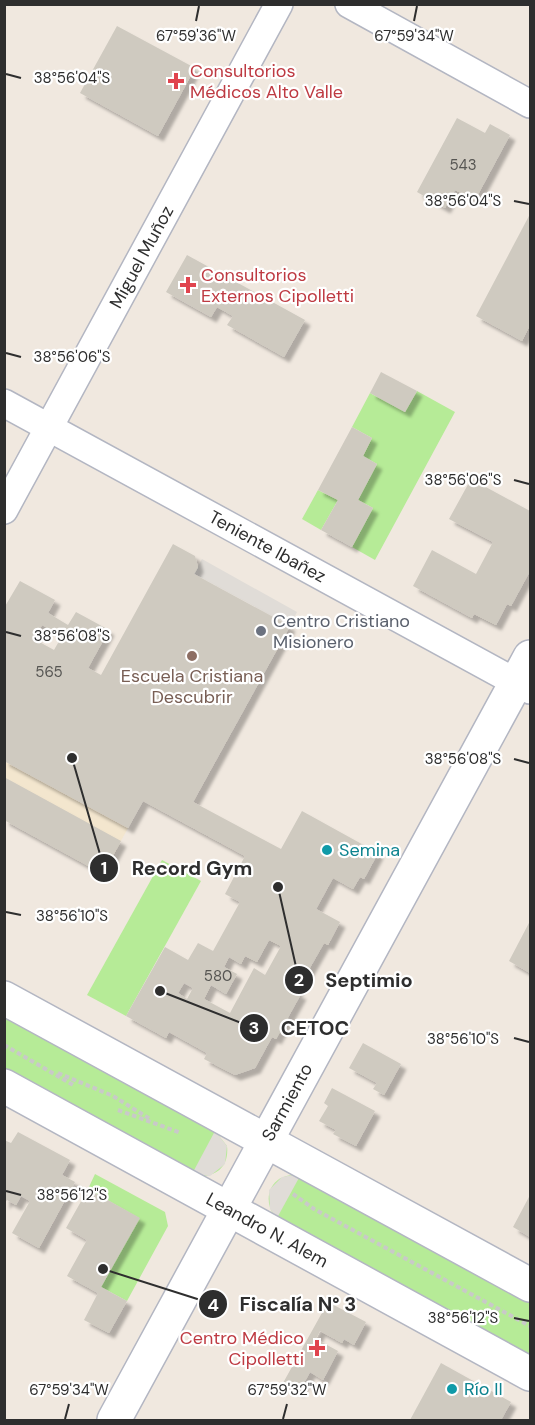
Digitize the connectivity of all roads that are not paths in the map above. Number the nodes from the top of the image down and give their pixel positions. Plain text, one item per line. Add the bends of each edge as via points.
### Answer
1 (279, 4) edge
2 (349, 4) edge
3 (531, 104) edge
4 (4, 404) edge
5 (49, 428) junction
6 (4, 510) edge
7 (526, 676) edge
8 (4, 999) edge
9 (4, 1086) edge
10 (267, 1142) junction
11 (230, 1209) junction
12 (531, 1285) edge
13 (531, 1374) edge
14 (114, 1420) edge

1 - 5 street, Miguel Muñoz
2 - 3 street
4 - 5 street, Teniente Ibañez
5 - 6 street, Miguel Muñoz
5 - 7 street, Teniente Ibañez
7 - 10 main road, Sarmiento
8 - 10 main road
9 - 11 main road, Leandro N. Alem
10 - 11 main road, Sarmiento
10 - 12 main road
11 - 13 main road, Leandro N. Alem
11 - 14 main road, Sarmiento

